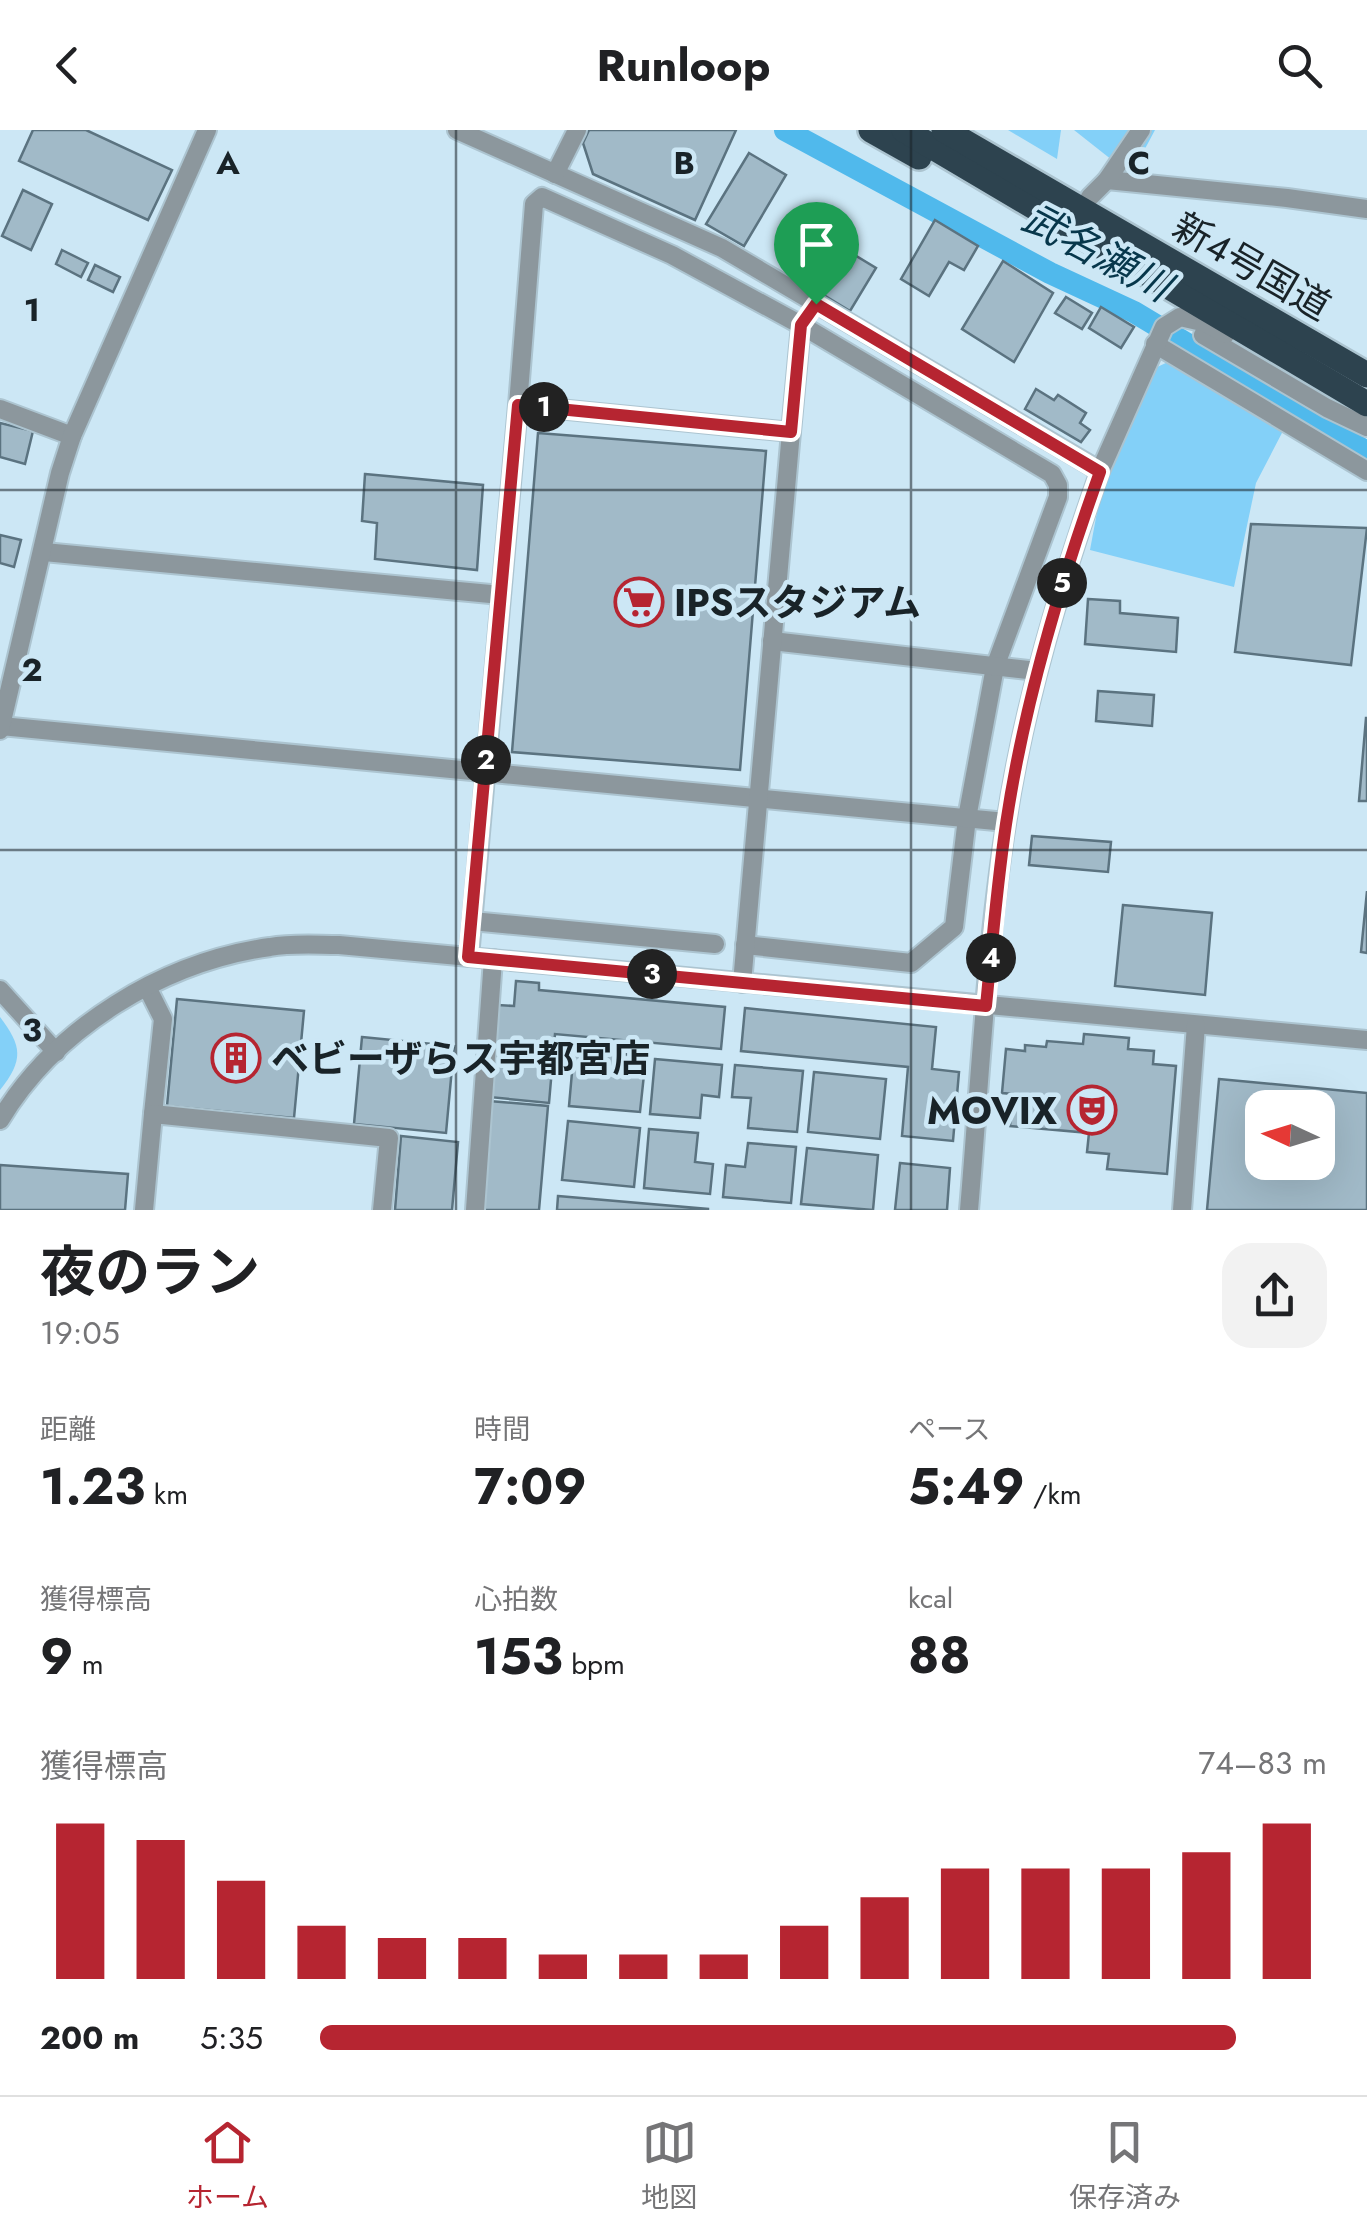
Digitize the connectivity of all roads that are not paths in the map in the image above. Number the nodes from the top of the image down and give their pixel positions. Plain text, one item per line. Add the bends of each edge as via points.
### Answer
1 (208, 130) edge
2 (457, 130) edge
3 (576, 130) edge
4 (871, 130) edge
5 (904, 130) edge
6 (944, 130) edge
7 (976, 130) edge
8 (1141, 130) edge
9 (555, 174) junction
10 (1098, 188) junction
11 (1367, 209) edge
12 (1126, 248) junction
13 (816, 304) junction
14 (801, 325) junction
15 (1190, 328) dead end
16 (1155, 344) junction
17 (1287, 357) junction
18 (1367, 375) edge
19 (1367, 404) edge
20 (518, 405) junction
21 (0, 410) edge
22 (1367, 427) edge
23 (791, 432) junction
24 (72, 436) junction
25 (1367, 471) edge
26 (1100, 472) junction
27 (44, 552) junction
28 (501, 595) junction
29 (772, 642) junction
30 (995, 667) junction
31 (1038, 671) junction
32 (1, 728) edge
33 (485, 772) junction
34 (758, 797) junction
35 (967, 818) junction
36 (1006, 822) junction
37 (472, 921) junction
38 (715, 944) dead end
39 (745, 945) junction
40 (468, 957) junction
41 (493, 959) junction
42 (742, 982) junction
43 (146, 987) junction
44 (0, 990) edge
45 (986, 1006) junction
46 (1196, 1025) junction
47 (1367, 1040) edge
48 (56, 1052) junction
49 (152, 1114) junction
50 (0, 1120) edge
51 (144, 1210) edge
52 (382, 1210) edge
53 (475, 1210) edge
54 (969, 1210) edge
55 (1182, 1210) edge

1 - 24 street
2 - 9 street
3 - 9 street
4 - 12 highway via 1018,212
5 - 12 highway, 新4号国道
6 - 12 highway, 新4号国道
7 - 10 highway
8 - 10 street
9 - 13 street via 722,248
10 - 11 street
10 - 12 highway
12 - 17 highway, 新4号国道
12 - 18 highway, 新4号国道
13 - 14 street
13 - 26 street
14 - 20 street via 672,255 542,196 534,204
14 - 23 street
14 - 30 street via 1052,474 1058,497
15 - 22 street
16 - 17 street via 1180,317
16 - 25 street
16 - 26 street
17 - 19 highway, 新4号国道
20 - 23 street
20 - 28 street
21 - 24 street
23 - 29 street
24 - 27 street
26 - 31 street
27 - 28 street
27 - 32 street
28 - 33 street
29 - 30 street
29 - 34 street
30 - 31 street
30 - 35 street
31 - 36 street
32 - 33 street
33 - 34 street
33 - 37 street
34 - 35 street
34 - 39 street
35 - 36 street
35 - 39 street via 954,927 911,963
36 - 45 street
37 - 38 street
37 - 40 street
39 - 42 street
40 - 41 street
40 - 43 street via 339,944 271,946 218,958
41 - 42 street
41 - 53 street
42 - 45 street
43 - 48 street
43 - 49 street via 164,1020
44 - 48 street
45 - 46 street
45 - 54 street
46 - 47 street
46 - 55 street
48 - 50 street
49 - 51 street
49 - 52 street via 389,1138

